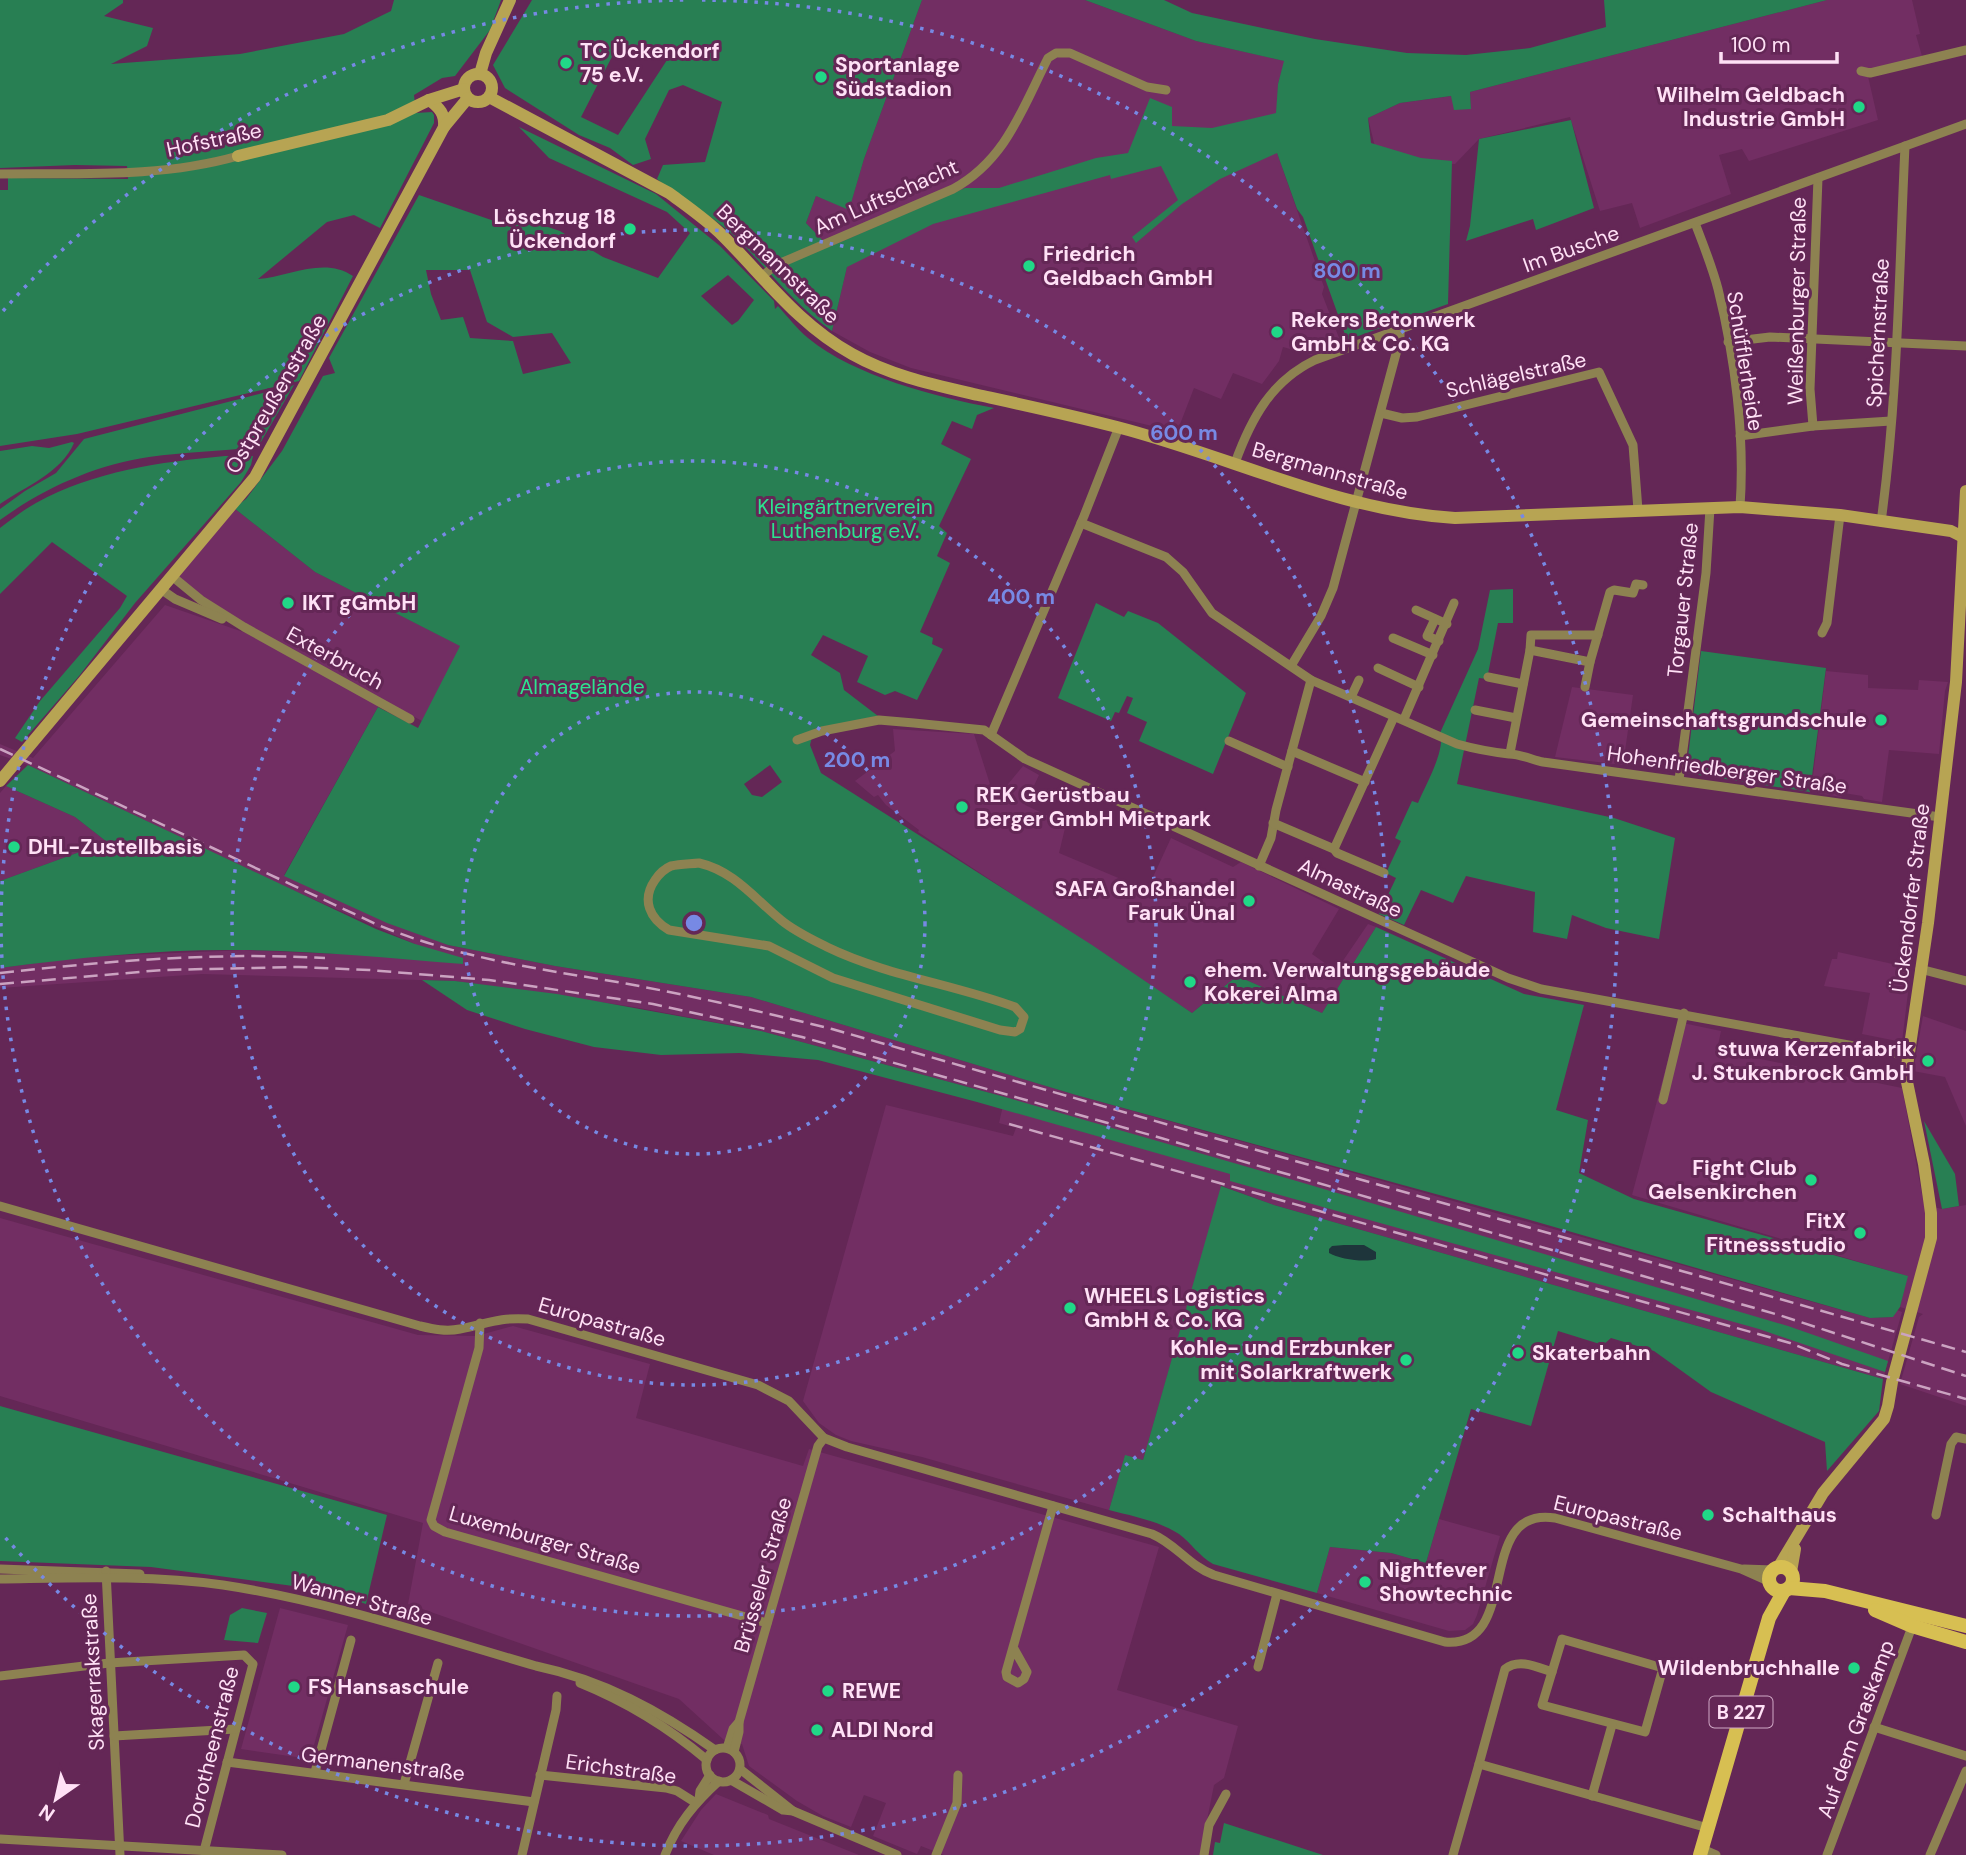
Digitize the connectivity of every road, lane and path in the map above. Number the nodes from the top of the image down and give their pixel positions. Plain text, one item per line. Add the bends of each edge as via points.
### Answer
1 (510, 0) edge
2 (1966, 50) edge
3 (1861, 71) dead end
4 (480, 75) junction
5 (1167, 90) dead end
6 (466, 93) junction
7 (489, 97) junction
8 (429, 100) junction
9 (1966, 124) edge
10 (444, 127) junction
11 (1905, 146) junction
12 (238, 156) joint
13 (0, 174) edge
14 (1818, 178) junction
15 (1695, 223) junction
16 (761, 277) junction
17 (1400, 329) junction
18 (1812, 339) junction
19 (1728, 342) junction
20 (1896, 343) junction
21 (1966, 345) edge
22 (1381, 413) junction
23 (1891, 421) junction
24 (1813, 426) junction
25 (1119, 427) junction
26 (1740, 436) junction
27 (1235, 463) junction
28 (1966, 491) edge
29 (1357, 502) junction
30 (1740, 507) junction
31 (1710, 508) junction
32 (1638, 510) junction
33 (1840, 515) junction
34 (1881, 522) junction
35 (1081, 523) junction
36 (1964, 538) edge
37 (173, 577) junction
38 (1643, 585) dead end
39 (162, 590) junction
40 (1454, 603) dead end
41 (1416, 610) dead end
42 (1435, 619) junction
43 (1447, 624) junction
44 (244, 627) junction
45 (1822, 633) dead end
46 (1598, 635) junction
47 (1393, 638) dead end
48 (1439, 641) junction
49 (1530, 650) junction
50 (1433, 655) junction
51 (1590, 662) junction
52 (1291, 666) junction
53 (1378, 668) dead end
54 (1488, 677) dead end
55 (1311, 680) junction
56 (1359, 680) dead end
57 (1523, 684) junction
58 (1419, 687) junction
59 (1585, 687) dead end
60 (1351, 697) junction
61 (1475, 710) dead end
62 (1394, 717) junction
63 (1516, 718) junction
64 (410, 719) dead end
65 (1404, 719) junction
66 (991, 734) junction
67 (797, 740) dead end
68 (1229, 741) dead end
69 (1292, 751) junction
70 (1510, 753) junction
71 (1288, 767) junction
72 (1679, 780) junction
73 (0, 781) edge
74 (1365, 782) junction
75 (1940, 817) junction
76 (1273, 823) junction
77 (1334, 849) junction
78 (1259, 866) junction
79 (1384, 873) dead end
80 (1920, 969) junction
81 (1966, 981) edge
82 (1021, 1012) joint
83 (1684, 1013) junction
84 (1909, 1056) junction
85 (1663, 1100) dead end
86 (0, 1206) edge
87 (480, 1323) junction
88 (824, 1438) junction
89 (1966, 1439) edge
90 (1053, 1506) junction
91 (1936, 1515) dead end
92 (0, 1569) edge
93 (105, 1574) junction
94 (0, 1579) edge
95 (1781, 1579) junction
96 (1278, 1594) junction
97 (1914, 1620) junction
98 (767, 1622) junction
99 (1966, 1626) edge
100 (351, 1640) dead end
101 (1966, 1642) edge
102 (1013, 1647) dead end
103 (438, 1663) dead end
104 (109, 1664) junction
105 (536, 1666) junction
106 (1258, 1667) dead end
107 (1552, 1672) junction
108 (0, 1676) edge
109 (557, 1696) dead end
110 (1612, 1725) junction
111 (1874, 1727) junction
112 (236, 1729) junction
113 (114, 1736) junction
114 (715, 1750) junction
115 (731, 1750) junction
116 (1966, 1756) edge
117 (707, 1760) junction
118 (227, 1762) junction
119 (1479, 1764) junction
120 (740, 1769) junction
121 (1966, 1771) edge
122 (316, 1772) junction
123 (710, 1774) junction
124 (540, 1775) junction
125 (958, 1775) dead end
126 (731, 1780) junction
127 (719, 1781) junction
128 (404, 1784) junction
129 (1226, 1794) dead end
130 (1592, 1796) junction
131 (697, 1801) junction
132 (534, 1802) junction
133 (793, 1811) junction
134 (1708, 1828) junction
135 (0, 1839) edge
136 (120, 1851) edge
137 (204, 1851) junction
138 (1701, 1852) edge
139 (282, 1855) edge
140 (522, 1855) edge
141 (665, 1855) edge
142 (897, 1855) edge
143 (936, 1855) edge
144 (1204, 1855) edge
145 (1453, 1855) edge
146 (1716, 1855) edge
147 (1827, 1855) edge
148 (1930, 1855) edge

1 - 4 street
2 - 3 street via 1870,73
4 - 6 street via 471,76
4 - 7 street via 490,81
5 - 16 street, Am Luftschacht via 1147,87 1070,53 1056,53 1048,58 1006,141 979,173 953,189 776,265
6 - 7 street via 481,102
6 - 8 street, Hofstraße
6 - 10 street, Ostpreußenstraße
7 - 16 street, Bergmannstraße via 669,194 722,235
8 - 10 street via 441,111
8 - 12 street, Hofstraße via 388,120
9 - 11 street, Im Busche
10 - 37 street, Ostpreußenstraße via 265,461
11 - 14 street, Im Busche
11 - 20 street, Spichernstraße
12 - 13 street, Hofstraße via 168,171
14 - 15 street, Im Busche
14 - 18 street, Weißenburger Straße
15 - 17 street, Im Busche
15 - 19 street, Schüfflerheide via 1718,289
16 - 25 street, Bergmannstraße via 823,336 889,371
17 - 22 street
17 - 27 street, Im Busche via 1315,360 1284,379 1259,410
18 - 19 street via 1754,337
18 - 20 street
18 - 24 street, Weißenburger Straße
19 - 26 street, Schüfflerheide
20 - 21 street
20 - 23 street, Spichernstraße
22 - 29 street
22 - 32 street, Schlägelstraße via 1417,417 1599,372 1633,445
23 - 24 street
23 - 34 street, Spichernstraße
24 - 26 street
25 - 27 street, Bergmannstraße
25 - 35 street
26 - 30 street, Schüfflerheide
27 - 29 street, Bergmannstraße
28 - 36 street, Ückendorfer Straße
29 - 32 street, Bergmannstraße via 1455,517
29 - 52 street via 1327,603
30 - 31 street, Bergmannstraße
30 - 33 street, Bergmannstraße
31 - 32 street, Bergmannstraße
31 - 72 street, Torgauer Straße
33 - 34 street, Bergmannstraße
33 - 45 street
34 - 36 street, Bergmannstraße via 1951,531
35 - 52 street, Hohenfriedberger Straße via 1166,557 1183,572 1212,613
35 - 66 street
36 - 75 street, Ückendorfer Straße via 1956,682
37 - 39 street, Ostpreußenstraße
37 - 44 street, Exterbruch
38 - 46 street via 1636,584 1633,593 1611,591
39 - 44 street, Exterbruch
39 - 73 street, Ostpreußenstraße
40 - 43 street
41 - 42 street
42 - 43 street
42 - 48 street via 1427,636
43 - 48 street
44 - 64 street, Exterbruch
46 - 49 street via 1531,635
46 - 51 street
47 - 50 street
48 - 50 street
49 - 51 street
49 - 57 street
50 - 58 street
51 - 59 street
52 - 55 street, Hohenfriedberger Straße
53 - 58 street
54 - 57 street
55 - 60 street, Hohenfriedberger Straße
55 - 69 street
56 - 60 street
57 - 63 street
58 - 65 street
60 - 62 street, Hohenfriedberger Straße
61 - 63 street
62 - 65 street, Hohenfriedberger Straße
62 - 74 street
63 - 70 street
65 - 70 street, Hohenfriedberger Straße via 1457,744
66 - 67 street, Almastraße via 879,720
66 - 78 street, Almastraße via 1025,760
68 - 71 street
69 - 71 street
69 - 74 street
70 - 72 street, Hohenfriedberger Straße via 1543,762
71 - 76 street
72 - 75 street, Hohenfriedberger Straße
74 - 77 street
75 - 80 street, Ückendorfer Straße
76 - 77 street
76 - 78 street
77 - 79 street
78 - 83 street, Almastraße via 1508,978 1541,989
80 - 81 street
80 - 84 street, Ückendorfer Straße
82 - 82 street via 1001,1002 900,975 828,947 783,922 744,886 713,866 670,867 650,888 651,915 669,930 769,946 845,982 1010,1033 1020,1029
83 - 84 street, Almastraße
83 - 85 street
84 - 95 street, Ückendorfer Straße via 1907,1082 1932,1226 1928,1256 1884,1419 1823,1493 1797,1538
86 - 87 street, Europastraße via 420,1326 458,1330
87 - 88 street, Europastraße via 528,1318 758,1385 789,1401
87 - 98 street, Luxemburger Straße via 479,1348 431,1520 434,1526
88 - 90 street, Europastraße
88 - 98 street, Brüsseler Straße
89 - 91 street via 1960,1437 1951,1444
90 - 96 street, Europastraße via 1152,1534 1205,1572
90 - 102 street
92 - 93 street, Wanner Straße
93 - 94 street, Wanner Straße
93 - 104 street, Skagerrakstraße
93 - 105 street, Wanner Straße via 236,1588 314,1604
95 - 96 street, Europastraße via 1538,1517 1515,1532 1484,1625 1463,1642 1438,1640
95 - 97 main road
95 - 134 main road, B 227
96 - 106 street
97 - 99 main road
97 - 101 main road
97 - 111 street, Auf dem Graskamp
98 - 115 street, Brüsseler Straße via 740,1732
100 - 122 street
103 - 128 street
104 - 108 street
104 - 112 street, Dorotheenstraße via 244,1655 253,1664
104 - 113 street, Skagerrakstraße
105 - 114 street, Wanner Straße via 566,1672 643,1703
105 - 117 street, Wanner Straße via 638,1710
107 - 110 street via 1542,1705
107 - 110 street via 1562,1639 1663,1668 1645,1732
107 - 119 street via 1520,1663 1505,1669
109 - 124 street
110 - 130 street
111 - 116 street
111 - 147 street, Auf dem Graskamp
112 - 113 street
112 - 118 street, Dorotheenstraße
113 - 136 street, Skagerrakstraße
114 - 115 street
114 - 117 street
115 - 120 street
117 - 123 street
118 - 122 street, Germanenstraße
118 - 137 street, Dorotheenstraße
119 - 130 street
119 - 145 street
120 - 126 street
120 - 133 street
121 - 148 street
122 - 128 street, Germanenstraße
123 - 127 street
123 - 131 street
124 - 131 street, Erichstraße via 666,1788
124 - 132 street
125 - 143 street via 957,1803
126 - 127 street
126 - 133 street via 783,1810
127 - 131 street
128 - 132 street, Germanenstraße
129 - 144 street via 1209,1825
130 - 134 street
131 - 141 street
132 - 140 street
133 - 142 street
134 - 138 main road, B 227
135 - 136 street
136 - 137 street
137 - 139 street
138 - 146 street

